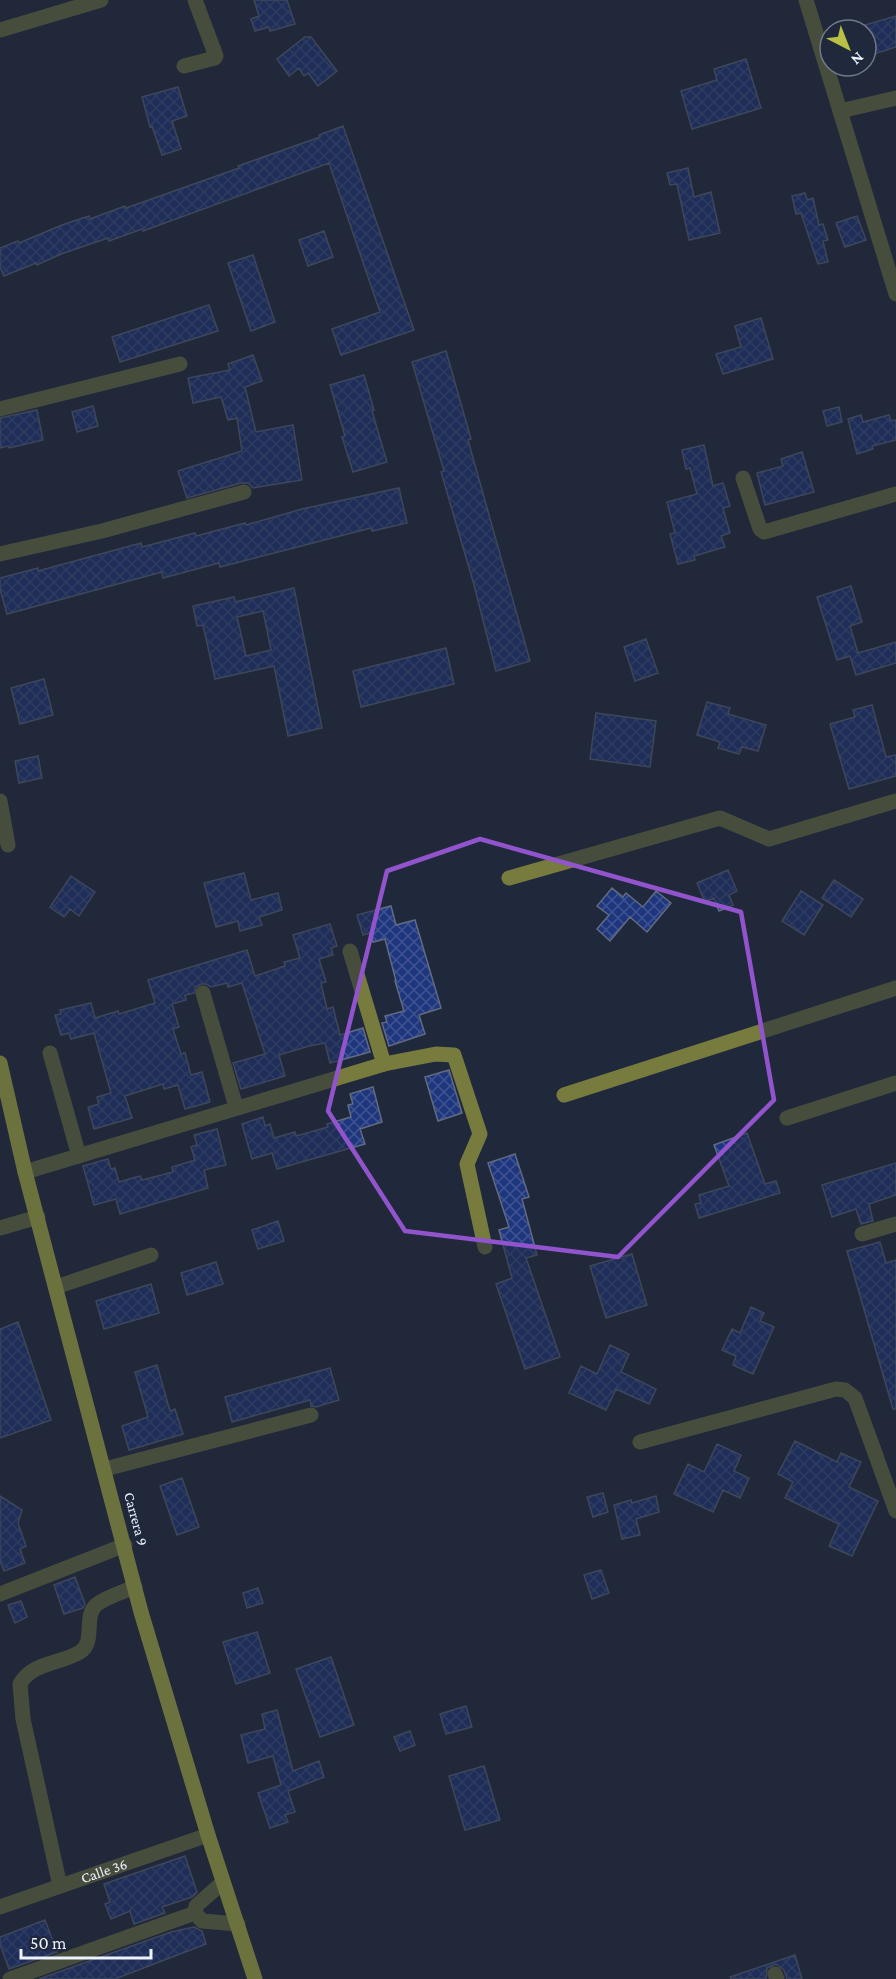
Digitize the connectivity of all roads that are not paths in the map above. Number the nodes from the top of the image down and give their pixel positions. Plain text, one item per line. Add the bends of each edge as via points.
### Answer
1 (101, 0) edge
2 (195, 0) edge
3 (806, 0) edge
4 (0, 30) edge
5 (184, 66) dead end
6 (896, 98) edge
7 (840, 111) junction
8 (896, 294) edge
9 (180, 364) dead end
10 (0, 409) edge
11 (743, 478) dead end
12 (244, 492) dead end
13 (896, 494) edge
14 (0, 554) edge
15 (0, 801) edge
16 (896, 801) edge
17 (8, 845) dead end
18 (509, 878) dead end
19 (350, 951) dead end
20 (896, 988) edge
21 (203, 993) dead end
22 (50, 1053) dead end
23 (0, 1063) edge
24 (384, 1064) junction
25 (896, 1083) edge
26 (564, 1095) dead end
27 (237, 1107) junction
28 (787, 1118) dead end
29 (72, 1158) junction
30 (25, 1172) junction
31 (38, 1217) junction
32 (896, 1224) edge
33 (0, 1228) edge
34 (862, 1234) dead end
35 (486, 1247) dead end
36 (151, 1255) dead end
37 (56, 1287) junction
38 (311, 1415) dead end
39 (202, 1433) dead end
40 (640, 1442) dead end
41 (103, 1465) junction
42 (896, 1511) edge
43 (125, 1545) junction
44 (135, 1587) junction
45 (0, 1594) edge
46 (207, 1835) junction
47 (223, 1882) junction
48 (60, 1886) junction
49 (0, 1907) edge
50 (195, 1913) junction
51 (238, 1924) junction
52 (10, 1979) edge
53 (255, 1979) edge

1 - 4 street
2 - 5 street via 216,56
3 - 7 street
6 - 7 street
7 - 8 street
9 - 10 street
11 - 13 street via 764,532
12 - 14 street
15 - 17 street
16 - 18 street via 769,839 720,818
19 - 24 street
20 - 26 street
21 - 27 street
22 - 29 street
23 - 30 main road, Carrera 9
24 - 27 street
24 - 35 street via 436,1054 454,1055 480,1134 466,1164
25 - 28 street
27 - 29 street
29 - 30 street
30 - 31 main road, Carrera 9
31 - 33 street
31 - 37 main road, Carrera 9
32 - 34 street
36 - 37 street
37 - 41 main road, Carrera 9
38 - 41 street
39 - 41 street
40 - 42 street via 836,1389 845,1390 855,1398
41 - 43 main road, Carrera 9
43 - 44 main road, Carrera 9
43 - 45 street
44 - 46 main road, Carrera 9
44 - 48 street via 97,1605 90,1614 87,1644 82,1651 30,1671 20,1684 23,1719
46 - 47 main road, Carrera 9
46 - 48 street, Calle 36
47 - 50 street via 202,1899
47 - 51 main road, Carrera 9
48 - 49 street, Calle 36
50 - 51 street via 202,1921
50 - 52 street
51 - 53 main road, Carrera 9

